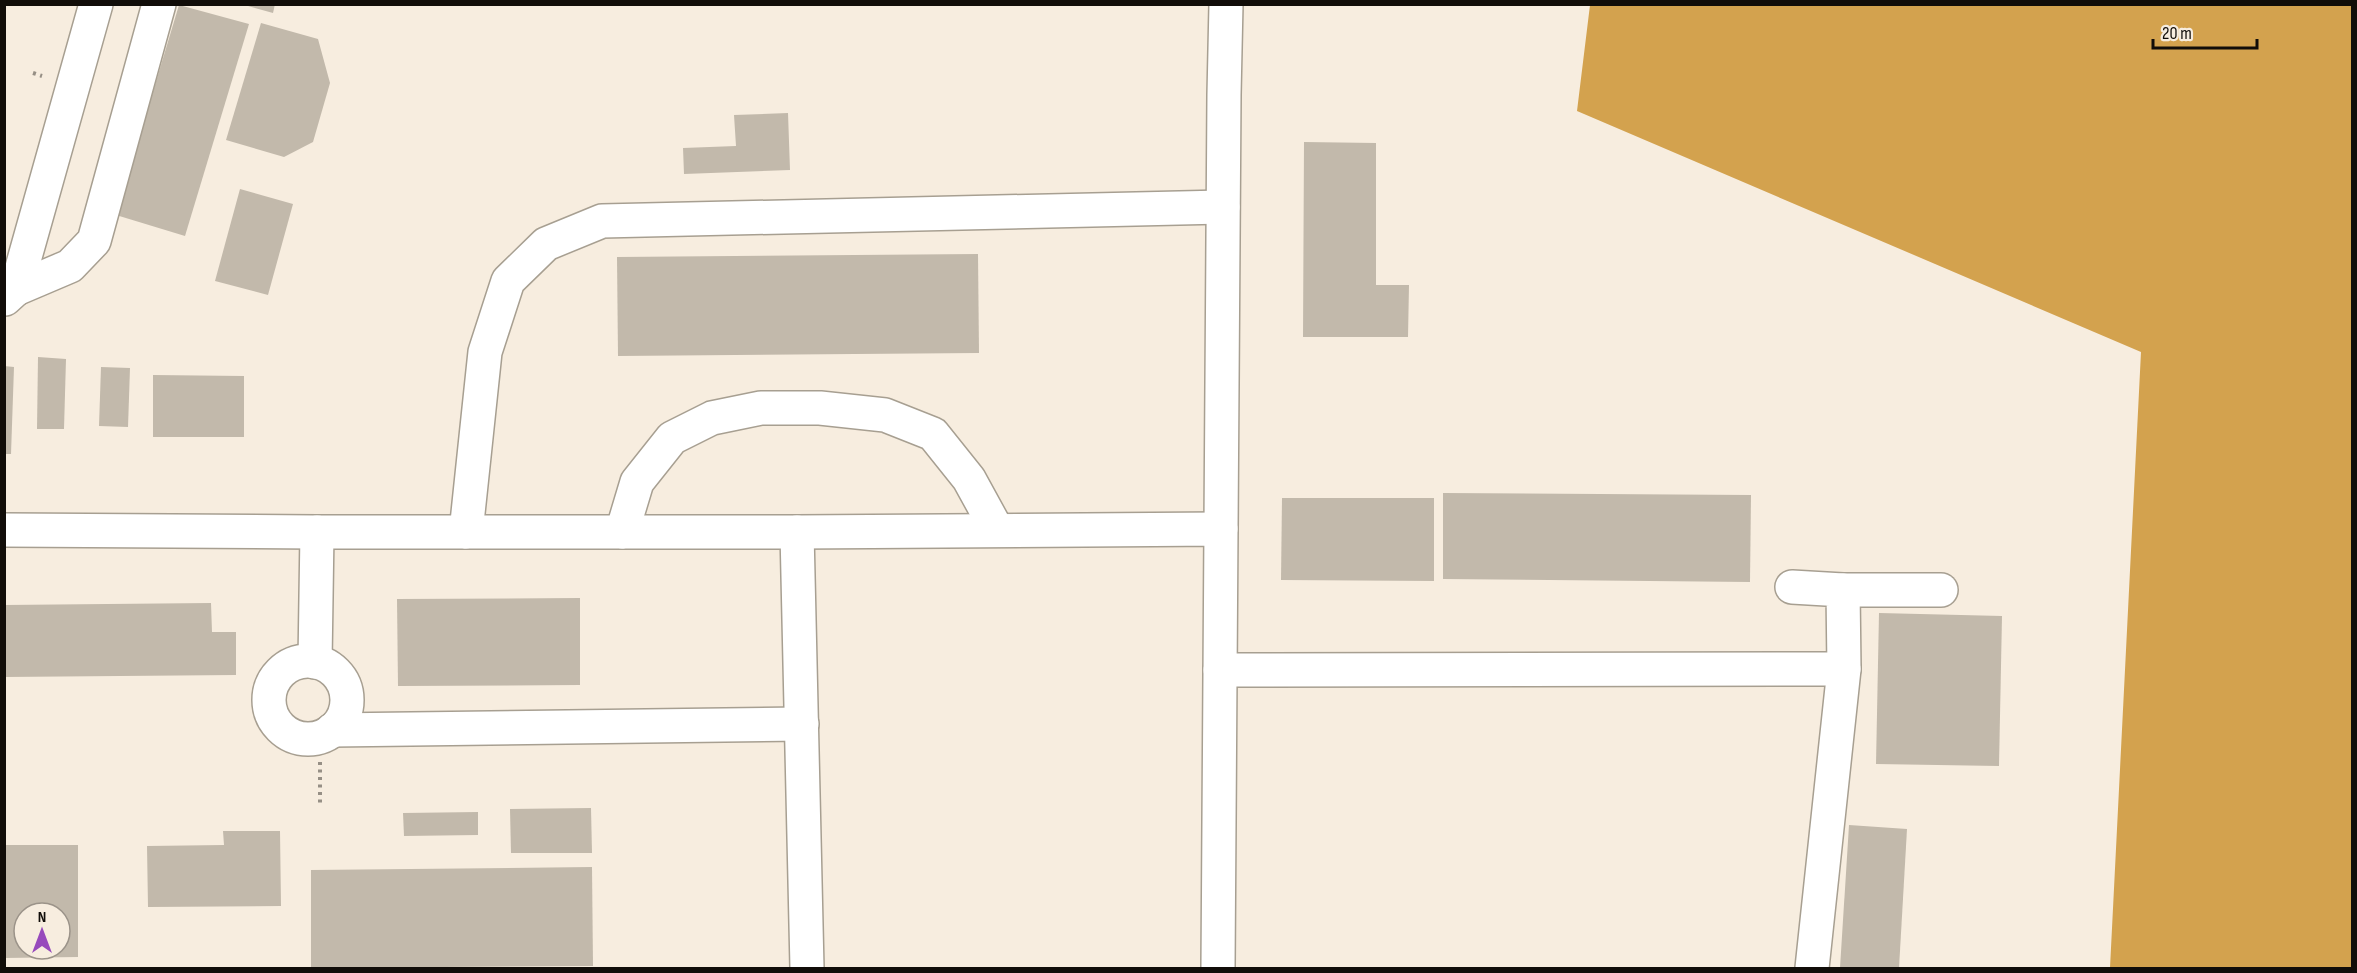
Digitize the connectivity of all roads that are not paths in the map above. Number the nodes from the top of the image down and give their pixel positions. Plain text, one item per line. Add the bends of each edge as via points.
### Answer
1 (96, 4) edge
2 (159, 4) edge
3 (1226, 4) edge
4 (1223, 207) junction
5 (10, 294) edge
6 (1221, 529) junction
7 (4, 530) edge
8 (996, 530) junction
9 (317, 532) junction
10 (466, 532) junction
11 (622, 532) junction
12 (797, 532) junction
13 (1792, 587) dead end
14 (1843, 590) junction
15 (1941, 590) dead end
16 (315, 662) junction
17 (1844, 669) junction
18 (1220, 670) junction
19 (802, 724) junction
20 (326, 734) junction
21 (807, 969) edge
22 (1218, 969) edge
23 (1812, 969) edge

1 - 5 lane
2 - 5 lane via 94,241 70,266
3 - 4 lane
4 - 6 lane
4 - 10 lane via 602,221 546,244 508,281 485,352
6 - 8 lane
6 - 18 lane
7 - 9 lane
8 - 11 lane via 969,479 933,434 885,415 820,408 761,408 712,418 672,438 637,482
8 - 12 lane
9 - 10 lane
9 - 16 lane
10 - 11 lane
11 - 12 lane
12 - 19 lane
13 - 14 lane
14 - 15 lane
14 - 17 lane
16 - 20 lane via 337,675 347,697 341,721
16 - 20 lane via 290,665 280,673 272,683 269,709 274,721 295,737 308,739
17 - 18 lane
17 - 23 lane
18 - 22 lane
19 - 20 lane
19 - 21 lane

